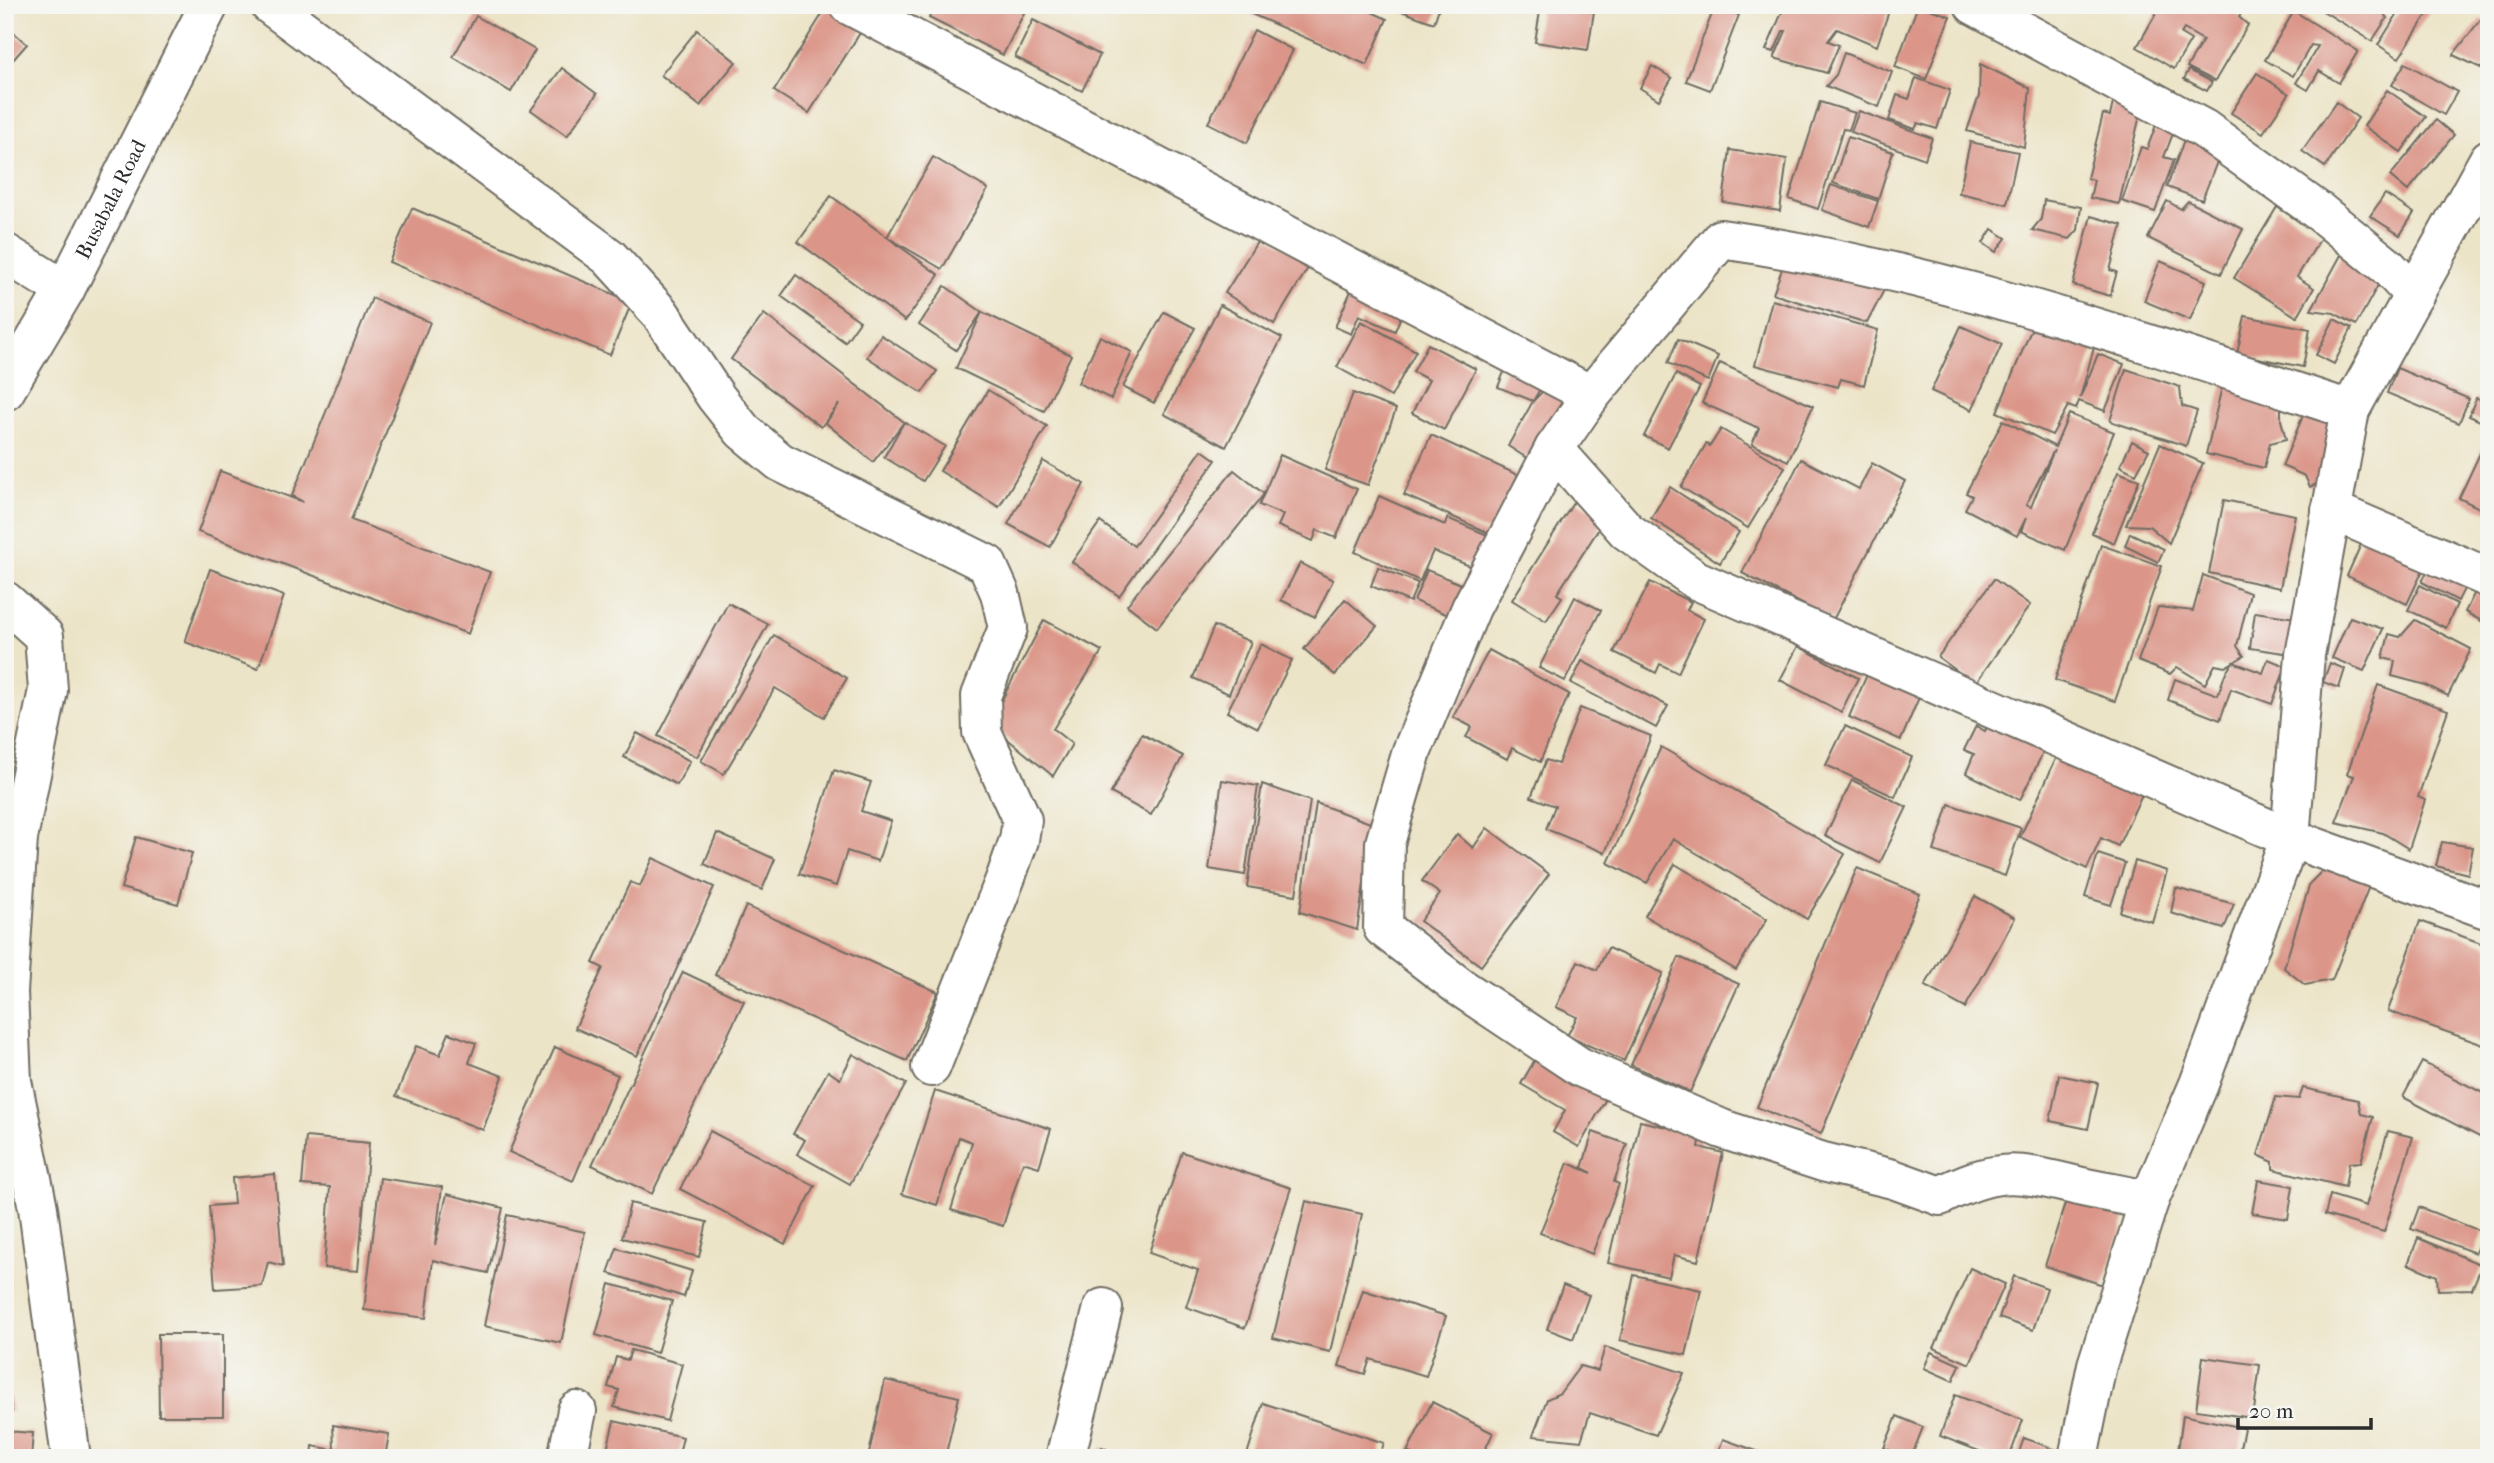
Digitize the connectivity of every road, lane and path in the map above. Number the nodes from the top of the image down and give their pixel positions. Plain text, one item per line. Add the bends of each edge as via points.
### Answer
1 (209, 5) edge
2 (270, 5) edge
3 (849, 5) edge
4 (1974, 5) edge
5 (2489, 159) edge
6 (5, 253) edge
7 (65, 290) junction
8 (2414, 295) junction
9 (5, 391) edge
10 (1591, 395) junction
11 (2350, 410) junction
12 (1554, 449) junction
13 (2332, 510) junction
14 (2489, 578) edge
15 (5, 601) edge
16 (2290, 838) junction
17 (2489, 910) edge
18 (931, 1067) dead end
19 (2149, 1201) junction
20 (1103, 1308) dead end
21 (577, 1411) dead end
22 (71, 1458) edge
23 (567, 1458) edge
24 (1065, 1458) edge
25 (2078, 1458) edge

1 - 7 street, Busabala Road
2 - 18 street via 609,257 660,313 743,431 780,462 987,564 1009,628 981,696 982,732 1022,820 1006,877
3 - 10 street
4 - 8 street via 2204,130 2321,213 2388,267
5 - 8 street
6 - 7 street
7 - 9 street, Busabala Road
8 - 11 street
10 - 11 street via 1721,239 1794,249 2083,322
10 - 12 street
11 - 13 street
12 - 16 street via 1627,531 1696,580
12 - 19 street via 1471,608 1412,751 1385,843 1383,928 1460,987 1580,1067 1722,1129 1940,1196 1994,1176 2025,1173
13 - 14 street
13 - 16 street via 2305,655
15 - 22 street via 44,636 48,690 18,838 8,992 12,1081 38,1208
16 - 17 street
16 - 19 street via 2199,1084
19 - 25 street via 2097,1365
20 - 24 street
21 - 23 street

